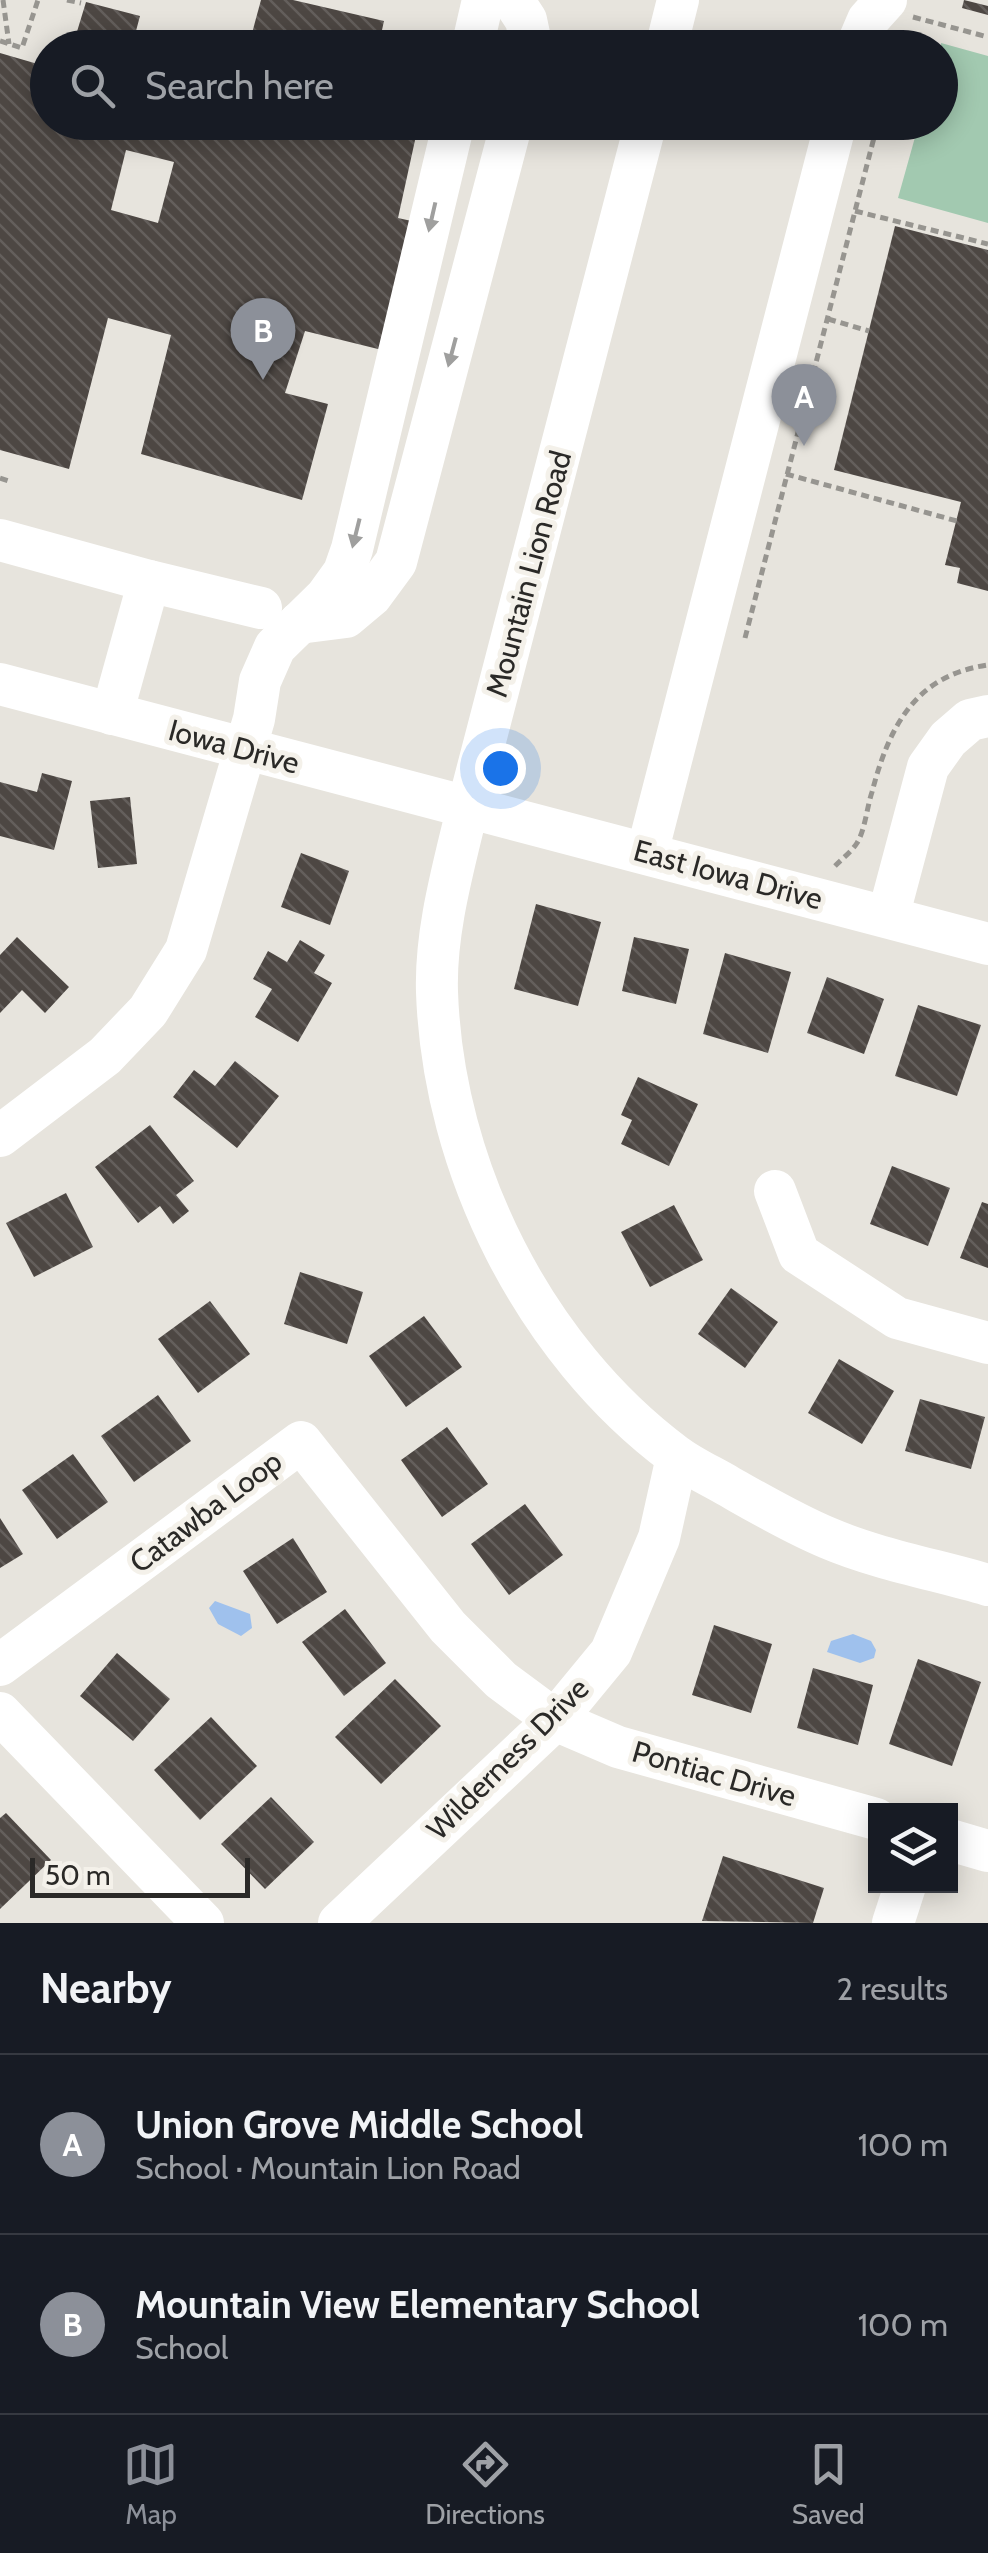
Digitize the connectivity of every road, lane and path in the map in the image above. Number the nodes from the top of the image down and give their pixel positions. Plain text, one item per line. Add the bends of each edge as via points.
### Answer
1 (4, 0) edge
2 (38, 0) edge
3 (66, 0) edge
4 (484, 0) edge
5 (513, 0) edge
6 (678, 0) edge
7 (81, 3) dead end
8 (896, 8) edge
9 (476, 30) edge
10 (528, 30) edge
11 (670, 30) edge
12 (864, 30) edge
13 (988, 36) edge
14 (0, 41) edge
15 (9, 44) junction
16 (450, 140) edge
17 (507, 140) edge
18 (641, 140) edge
19 (833, 140) edge
20 (873, 140) edge
21 (855, 210) junction
22 (988, 244) edge
23 (808, 313) junction
24 (869, 331) dead end
25 (768, 469) junction
26 (0, 478) edge
27 (8, 481) dead end
28 (956, 522) dead end
29 (0, 540) edge
30 (150, 582) junction
31 (280, 615) junction
32 (745, 638) dead end
33 (0, 684) edge
34 (112, 714) junction
35 (988, 716) edge
36 (244, 750) junction
37 (468, 806) junction
38 (647, 854) junction
39 (888, 917) junction
40 (988, 944) edge
41 (0, 1136) edge
42 (775, 1191) dead end
43 (988, 1343) edge
44 (677, 1457) junction
45 (988, 1585) edge
46 (0, 1665) edge
47 (0, 1713) edge
48 (556, 1720) junction
49 (868, 1818) edge
50 (958, 1842) edge
51 (988, 1851) edge
52 (902, 1893) edge
53 (203, 1923) edge
54 (339, 1923) edge
55 (893, 1923) edge

1 - 15 path
2 - 15 path via 22,48
3 - 7 path
4 - 9 street
5 - 10 street
6 - 11 street
8 - 12 street via 868,20
8 - 13 path
14 - 15 path
16 -> 31 street via 344,572 326,597
17 -> 31 street via 396,562 346,617
18 - 37 street, Mountain Lion Road
19 - 23 street
20 - 21 path
21 - 22 path
21 - 23 path
23 - 24 path
23 - 25 street
23 - 25 path
25 - 28 path
25 - 32 path
25 - 38 street
26 - 27 path
29 - 30 street
30 - 31 street
30 - 34 street
31 - 36 street
33 - 34 street, Iowa Drive
34 - 36 street, Iowa Drive
35 - 39 street via 970,720 928,766
36 - 37 street, Iowa Drive
36 - 41 street via 177,966 148,1011 105,1056
37 - 38 street, East Iowa Drive
37 - 44 street, Mountain Lion Road via 445,906 437,989 452,1110 470,1167 548,1320 630,1417
38 - 39 street, East Iowa Drive
39 - 40 street, East Iowa Drive
42 - 43 street via 799,1254 897,1318
44 - 45 street, Mountain Lion Road via 830,1539
44 - 48 street, Wilderness Drive via 658,1538 611,1652
46 - 48 street, Catawba Loop via 301,1442 448,1626 501,1680
47 - 53 street
48 - 49 street, Pontiac Drive via 618,1747
48 - 54 street, Wilderness Drive
50 - 51 street
52 - 55 street

